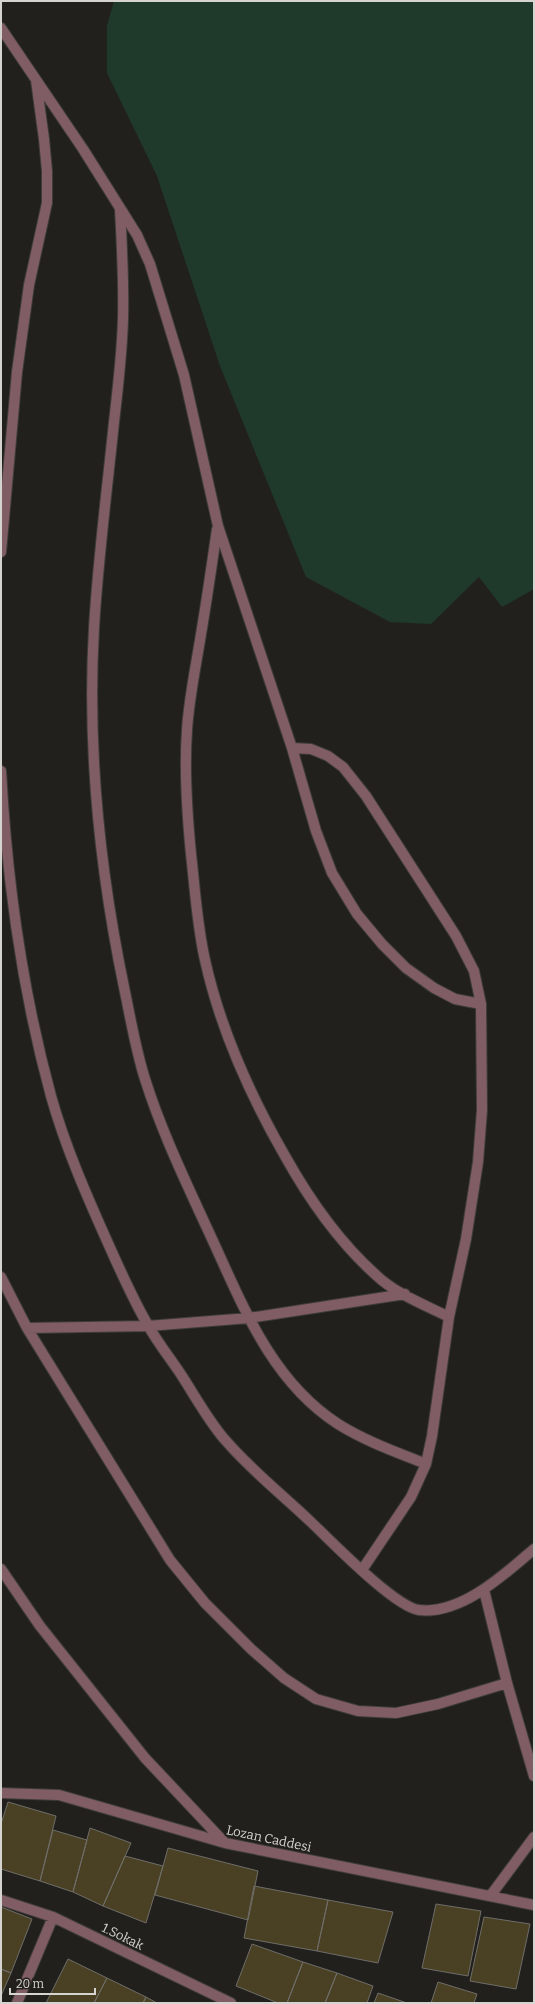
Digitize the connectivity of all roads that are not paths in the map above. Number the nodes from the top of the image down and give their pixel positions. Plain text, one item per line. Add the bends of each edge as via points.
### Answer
1 (1, 28) edge
2 (35, 76) junction
3 (120, 206) junction
4 (218, 526) junction
5 (1, 552) edge
6 (292, 748) junction
7 (1, 771) edge
8 (481, 1004) junction
9 (1, 1277) edge
10 (405, 1294) junction
11 (449, 1317) junction
12 (249, 1318) junction
13 (148, 1326) junction
14 (27, 1328) junction
15 (426, 1464) junction
16 (534, 1549) edge
17 (1, 1569) edge
18 (362, 1570) junction
19 (484, 1590) junction
20 (507, 1683) junction
21 (534, 1776) edge
22 (1, 1793) edge
23 (534, 1837) edge
24 (225, 1843) junction
25 (491, 1895) junction
26 (1, 1900) edge
27 (534, 1905) edge
28 (53, 1917) junction
29 (17, 2003) edge
30 (231, 2003) edge

1 - 2 street
2 - 3 street
2 - 5 street via 45,147 47,203 16,372
3 - 4 street via 150,264 165,308 184,375
3 - 12 street via 123,321 101,546 93,664 95,765 102,858 119,965 144,1077 162,1127
4 - 6 street
4 - 10 street via 187,732 188,822 205,960 217,1004 251,1092 299,1181 353,1253 378,1277
6 - 8 street via 311,749 328,756 343,767 366,796 456,936 474,971
6 - 8 street via 316,831 332,872 357,914 406,968 455,999
7 - 13 street via 12,902 35,1029 51,1097 85,1192
8 - 11 street via 482,1110 478,1162 466,1239
9 - 14 street
10 - 11 street
10 - 12 street
11 - 15 street
12 - 13 street
12 - 15 street via 279,1369 315,1406 337,1424 365,1439
13 - 14 street
13 - 18 street via 226,1441
14 - 20 street via 170,1560 205,1603 284,1678 316,1699 358,1711 396,1712 438,1704
15 - 18 street via 411,1497
16 - 19 street
17 - 24 street via 40,1626 145,1758
18 - 19 street via 402,1604 417,1610 434,1610
19 - 20 street
20 - 21 street
22 - 24 street, Lozan Caddesi via 60,1795
23 - 25 street
24 - 25 street, Lozan Caddesi
25 - 27 street, Lozan Caddesi
26 - 28 street, 1.Sokak
28 - 29 street
28 - 30 street, 1.Sokak

